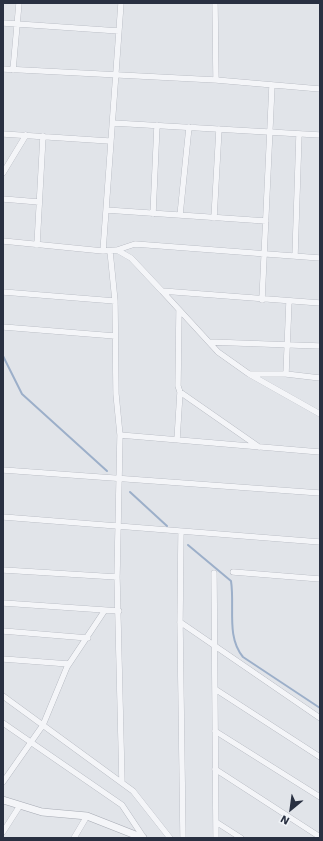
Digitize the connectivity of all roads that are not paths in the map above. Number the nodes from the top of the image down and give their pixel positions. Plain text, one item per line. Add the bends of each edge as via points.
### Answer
1 (19, 3) edge
2 (121, 3) edge
3 (215, 3) edge
4 (3, 23) edge
5 (18, 25) junction
6 (119, 32) junction
7 (3, 69) edge
8 (13, 70) junction
9 (116, 75) junction
10 (216, 80) junction
11 (272, 85) junction
12 (320, 89) edge
13 (112, 123) junction
14 (157, 125) junction
15 (189, 127) junction
16 (219, 129) junction
17 (270, 132) junction
18 (3, 134) edge
19 (299, 134) junction
20 (26, 135) junction
21 (320, 135) edge
22 (43, 136) junction
23 (109, 142) junction
24 (3, 173) edge
25 (3, 199) edge
26 (39, 202) junction
27 (106, 210) junction
28 (153, 214) junction
29 (180, 215) junction
30 (214, 218) junction
31 (266, 221) junction
32 (3, 241) edge
33 (37, 245) junction
34 (117, 250) junction
35 (103, 251) junction
36 (110, 251) junction
37 (264, 254) junction
38 (295, 256) junction
39 (320, 258) edge
40 (162, 291) junction
41 (3, 292) edge
42 (262, 300) junction
43 (115, 301) junction
44 (289, 301) junction
45 (320, 303) edge
46 (179, 310) junction
47 (3, 327) edge
48 (115, 336) junction
49 (209, 342) junction
50 (288, 344) junction
51 (320, 346) edge
52 (249, 374) junction
53 (286, 374) junction
54 (320, 378) edge
55 (180, 392) junction
56 (320, 414) edge
57 (120, 435) junction
58 (177, 440) junction
59 (259, 447) junction
60 (320, 452) edge
61 (3, 470) edge
62 (118, 478) junction
63 (320, 493) edge
64 (3, 517) edge
65 (119, 525) junction
66 (181, 532) junction
67 (320, 542) edge
68 (3, 570) edge
69 (233, 572) dead end
70 (214, 573) dead end
71 (117, 577) junction
72 (320, 579) edge
73 (3, 603) edge
74 (105, 610) junction
75 (119, 611) junction
76 (180, 622) junction
77 (3, 631) edge
78 (88, 638) junction
79 (214, 647) junction
80 (3, 659) edge
81 (69, 664) junction
82 (215, 689) junction
83 (3, 696) edge
84 (320, 718) edge
85 (3, 722) edge
86 (43, 725) junction
87 (215, 731) junction
88 (31, 742) junction
89 (320, 758) edge
90 (215, 769) junction
91 (3, 782) edge
92 (122, 783) junction
93 (320, 797) edge
94 (3, 800) edge
95 (19, 807) junction
96 (87, 816) junction
97 (216, 822) junction
98 (3, 832) edge
99 (131, 836) edge
100 (320, 837) edge
101 (74, 838) edge
102 (144, 838) edge
103 (170, 838) edge
104 (183, 838) edge
105 (216, 838) edge
106 (241, 838) edge

1 - 5 street
2 - 6 street
3 - 10 street
4 - 5 street
5 - 6 street
5 - 8 street
6 - 9 street
7 - 8 street
8 - 9 street
9 - 10 street
9 - 13 street
10 - 11 street
11 - 12 street
11 - 17 street
13 - 14 street
13 - 23 street
14 - 15 street
14 - 28 street
15 - 16 street
15 - 29 street
16 - 17 street
16 - 30 street
17 - 19 street
17 - 31 street
18 - 20 street
19 - 21 street
19 - 38 street
20 - 22 street
20 - 24 street
22 - 23 street
22 - 26 street
23 - 27 street
25 - 26 street
26 - 33 street
27 - 28 street
27 - 35 street
28 - 29 street
29 - 30 street
30 - 31 street
31 - 37 street
32 - 33 street
33 - 35 street
34 - 36 street
34 - 37 street via 135,244
34 - 40 street via 131,258
35 - 36 street
36 - 43 street
37 - 38 street
37 - 42 street
38 - 39 street
40 - 42 street
40 - 46 street
41 - 43 street
42 - 44 street
43 - 48 street
44 - 45 street
44 - 50 street
46 - 49 street
46 - 55 street
47 - 48 street
48 - 57 street
49 - 50 street
49 - 52 street via 218,352
50 - 51 street
50 - 53 street
52 - 53 street
52 - 56 street
53 - 54 street
55 - 58 street
55 - 59 street
57 - 58 street
57 - 62 street
58 - 59 street
59 - 60 street
61 - 62 street
62 - 63 street
62 - 65 street
64 - 65 street
65 - 66 street
65 - 71 street
66 - 67 street
66 - 76 street
68 - 71 street
69 - 72 street
70 - 79 street
71 - 75 street
73 - 74 street
74 - 75 street
74 - 78 street
75 - 92 street
76 - 79 street
76 - 104 street
77 - 78 street
78 - 81 street
79 - 82 street
79 - 84 street
80 - 81 street
81 - 86 street
82 - 87 street
82 - 89 street
83 - 86 street
85 - 88 street
86 - 88 street
86 - 92 street
87 - 90 street
87 - 93 street
88 - 91 street
88 - 102 street via 122,805
90 - 97 street
90 - 100 street
92 - 103 street via 133,791
94 - 95 street
95 - 96 street
95 - 98 street
96 - 99 street
96 - 101 street
97 - 105 street
97 - 106 street
99 - 102 street

